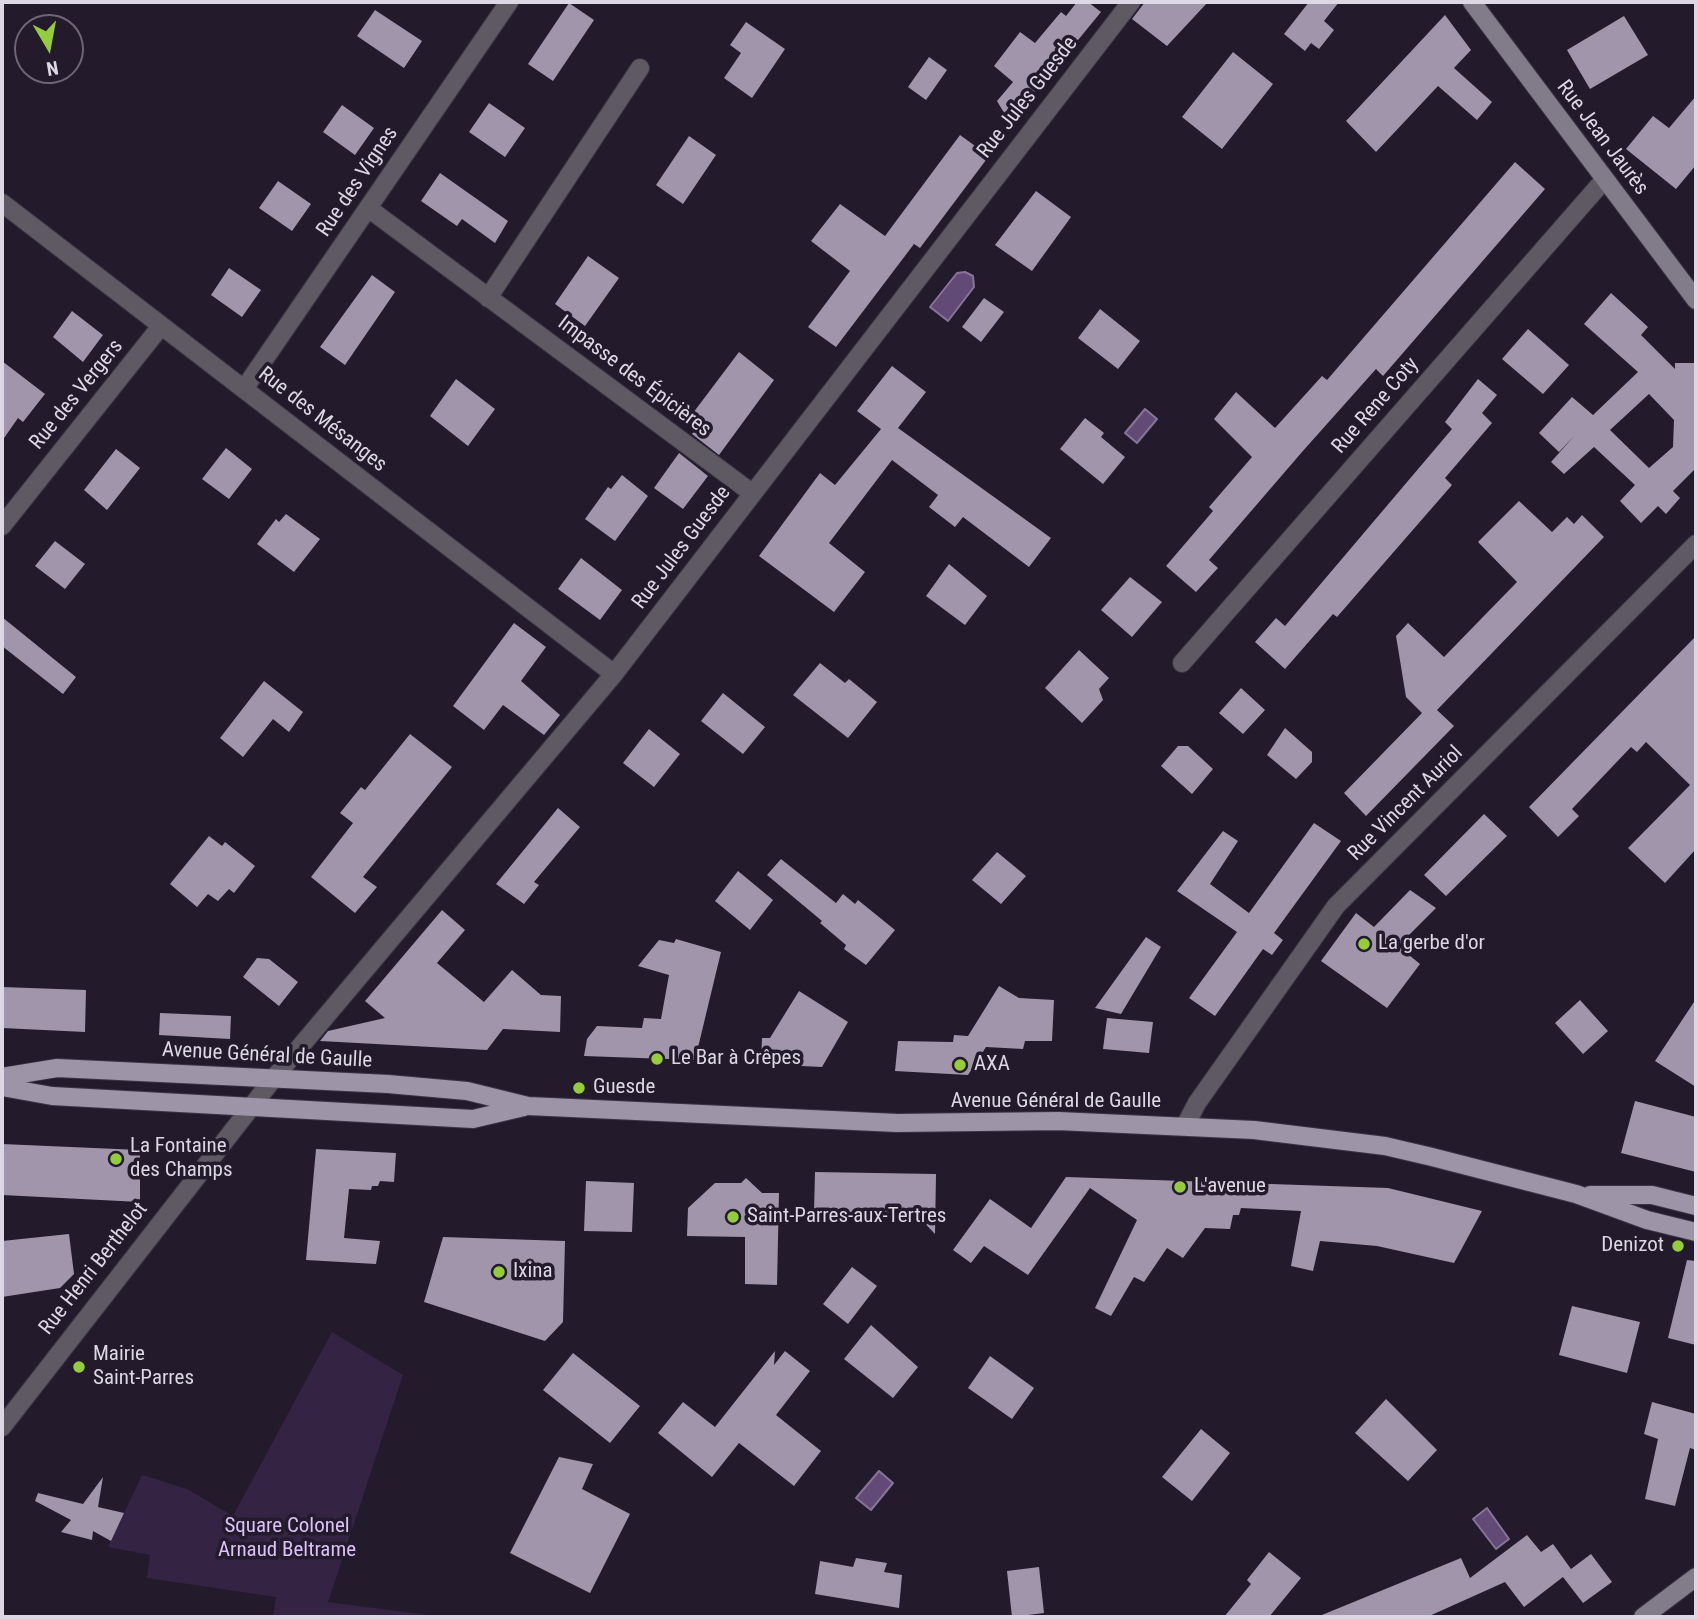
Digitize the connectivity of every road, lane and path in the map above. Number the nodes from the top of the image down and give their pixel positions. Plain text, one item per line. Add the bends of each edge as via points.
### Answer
1 (509, 2) edge
2 (1131, 2) edge
3 (1472, 2) edge
4 (640, 68) dead end
5 (1604, 180) junction
6 (2, 203) edge
7 (368, 208) junction
8 (488, 298) junction
9 (1696, 300) edge
10 (161, 326) junction
11 (244, 389) junction
12 (751, 493) junction
13 (2, 526) edge
14 (1696, 544) edge
15 (1182, 663) dead end
16 (614, 674) junction
17 (2, 1077) edge
18 (273, 1079) junction
19 (2, 1087) edge
20 (528, 1106) junction
21 (251, 1107) junction
22 (1185, 1126) junction
23 (1576, 1195) junction
24 (1696, 1206) edge
25 (1696, 1232) edge
26 (2, 1427) edge
27 (1696, 1577) edge
28 (1643, 1617) edge

1 - 7 street, Rue des Vignes
2 - 12 street, Rue Jules Guesde
3 - 5 street, Rue Jean Jaurès
4 - 8 street
5 - 9 street, Rue Jean Jaurès
5 - 15 street, Rue Rene Coty
6 - 10 street, Rue des Mésanges
7 - 8 street, Impasse des Épicières
7 - 11 street, Rue des Vignes
8 - 12 street, Impasse des Épicières
10 - 11 street, Rue des Mésanges
10 - 13 street, Rue des Vergers
11 - 16 street, Rue des Mésanges
12 - 16 street, Rue Jules Guesde
14 - 22 street, Rue Vincent Auriol via 1336,906
16 - 18 street, Rue Jules Guesde
17 - 18 main road, Avenue Général de Gaulle via 57,1068
18 - 20 main road, Avenue Général de Gaulle via 467,1091
18 - 21 street, Rue Jules Guesde
19 - 21 main road, Avenue Général de Gaulle via 52,1096
20 - 21 main road, Avenue Général de Gaulle via 473,1119
20 - 22 main road, Avenue Général de Gaulle via 897,1124 1046,1121
21 - 26 street, Rue Henri Berthelot
22 - 23 main road, Avenue Général de Gaulle via 1385,1146
23 - 24 main road, Avenue Général de Gaulle via 1652,1195
23 - 25 main road, Avenue Général de Gaulle
27 - 28 street

